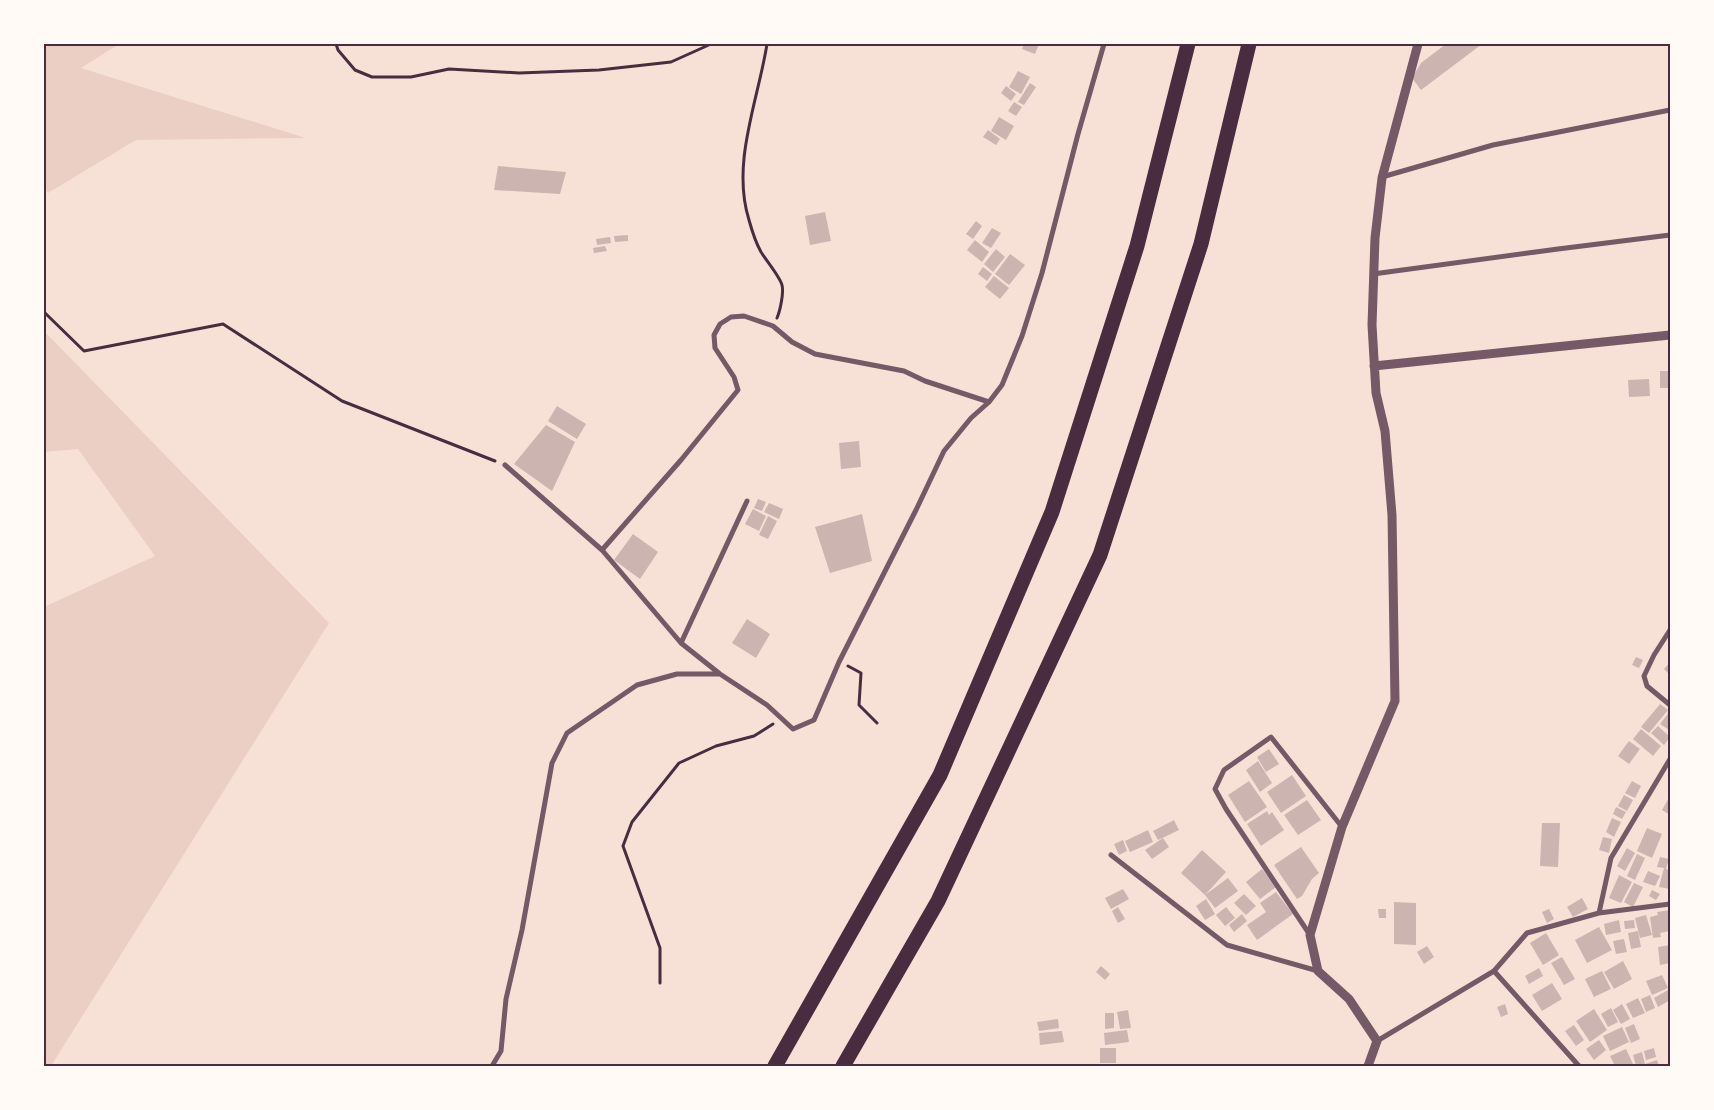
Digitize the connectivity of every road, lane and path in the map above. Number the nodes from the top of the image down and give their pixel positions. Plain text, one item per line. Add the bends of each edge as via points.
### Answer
1 (336, 44) edge
2 (711, 44) edge
3 (768, 44) edge
4 (1104, 44) edge
5 (1188, 44) edge
6 (1249, 44) edge
7 (1418, 44) edge
8 (1670, 110) edge
9 (1382, 178) junction
10 (1670, 235) edge
11 (1373, 274) junction
12 (44, 312) edge
13 (773, 326) junction
14 (1670, 335) edge
15 (1374, 366) junction
16 (989, 402) junction
17 (505, 465) joint
18 (748, 501) dead end
19 (602, 550) junction
20 (1670, 630) edge
21 (681, 643) junction
22 (839, 662) junction
23 (720, 674) junction
24 (1670, 705) edge
25 (781, 718) junction
26 (877, 723) dead end
27 (1670, 758) edge
28 (1342, 827) junction
29 (1111, 855) dead end
30 (1670, 904) edge
31 (1599, 913) junction
32 (1310, 935) junction
33 (1318, 971) junction
34 (1494, 971) junction
35 (660, 983) dead end
36 (1377, 1041) junction
37 (492, 1066) edge
38 (775, 1066) edge
39 (843, 1066) edge
40 (1368, 1066) edge
41 (1579, 1066) edge

1 - 2 path via 354,70 372,77 411,77 449,69 519,73 599,70 671,62
3 - 13 path via 745,147 743,191 748,220 760,251 782,284 780,312
4 - 16 street via 1022,336 1002,385
5 - 38 highway via 1137,246 1052,512 940,775
6 - 39 highway via 1201,244 1100,555 938,901
7 - 9 street
8 - 9 street via 1493,145
9 - 11 street
10 - 11 street
11 - 15 street
12 - 17 path via 84,351 223,324 342,401
13 - 16 street via 792,342 815,354 904,370 925,381
13 - 19 street via 744,316 732,317 720,324 714,335 715,348 734,377 738,390
14 - 15 street
15 - 28 street via 1385,432 1392,515 1395,701
16 - 22 street via 944,451
17 - 19 street
18 - 21 street
19 - 21 street
20 - 24 street via 1644,676 1647,686
21 - 23 street
22 - 25 street via 814,720 793,729
22 - 26 path via 861,673 859,705
23 - 25 street
23 - 37 street via 677,674 637,685 567,734 552,763 522,930 506,999 501,1051
25 - 35 path via 754,736 716,746 679,763 632,822 623,846 660,948
27 - 31 street via 1611,858
28 - 32 street
28 - 32 street via 1271,737 1224,770 1215,789
29 - 33 street via 1227,946
30 - 31 street
31 - 34 street via 1526,933
32 - 33 street
33 - 36 street via 1349,1000
34 - 36 street
34 - 41 street
36 - 40 street

